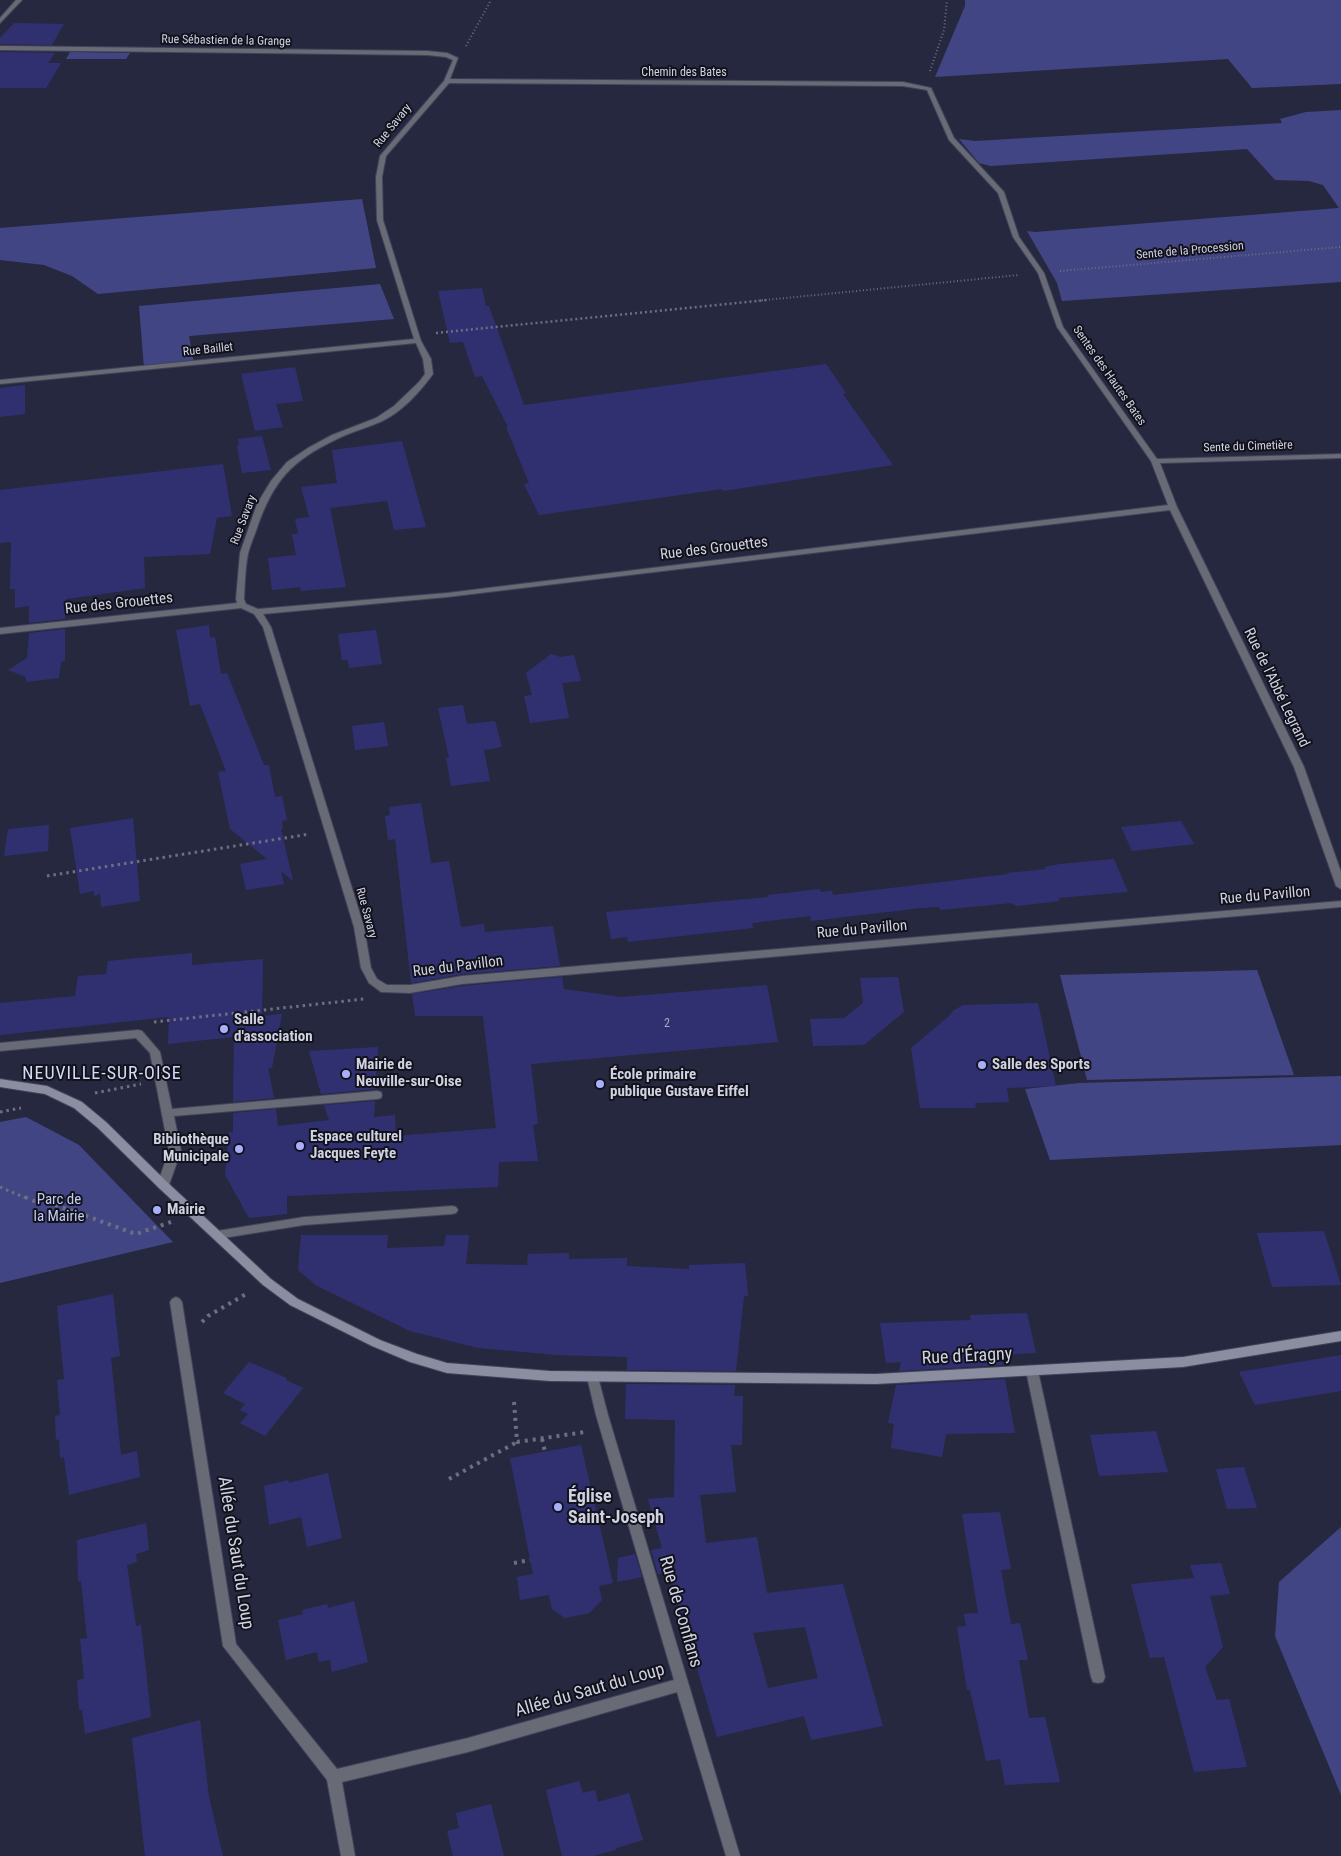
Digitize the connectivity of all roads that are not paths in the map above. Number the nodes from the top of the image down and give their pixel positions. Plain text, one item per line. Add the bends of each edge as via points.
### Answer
1 (19, 0) edge
2 (0, 21) edge
3 (0, 48) edge
4 (452, 56) joint
5 (447, 81) junction
6 (921, 86) joint
7 (417, 338) junction
8 (0, 382) edge
9 (1341, 456) edge
10 (1155, 461) junction
11 (1173, 507) junction
12 (242, 605) junction
13 (257, 612) junction
14 (0, 631) edge
15 (1341, 886) edge
16 (1341, 904) edge
17 (385, 989) joint
18 (0, 1047) edge
19 (0, 1083) edge
20 (377, 1095) dead end
21 (167, 1113) junction
22 (163, 1185) junction
23 (452, 1210) dead end
24 (217, 1235) junction
25 (176, 1302) dead end
26 (1341, 1336) edge
27 (1032, 1371) junction
28 (593, 1378) junction
29 (1098, 1677) dead end
30 (681, 1684) junction
31 (334, 1777) junction
32 (348, 1856) edge
33 (733, 1856) edge

1 - 2 street
3 - 4 street, Rue Sébastien de la Grange via 427,53
4 - 5 street, Rue Savary via 456,60
5 - 6 street, Chemin des Bates
5 - 7 street, Rue Savary via 384,156 378,176 380,220
6 - 10 street, Sentes des Hautes Bates via 930,91 955,144 1001,192 1016,237 1041,273 1060,327
7 - 8 street, Rue Baillet
7 - 12 street, Rue Savary via 427,359 429,374 407,399 379,420 312,450 290,464 274,483 261,504 244,552
9 - 10 street, Sente du Cimetière
10 - 11 street, Sentes des Hautes Bates
11 - 13 street, Rue des Grouettes via 447,595
11 - 15 street, Rue de l'Abbé Legrand via 1299,767
12 - 13 street
12 - 14 street, Rue des Grouettes
13 - 17 street, Rue Savary via 267,627 359,927 366,968 373,981
16 - 17 street, Rue du Pavillon
18 - 21 street via 138,1034 155,1052
19 - 22 street, Rue d'Éragny via 38,1088 69,1099 102,1125
20 - 21 street
21 - 22 street via 174,1151
22 - 24 street, Rue d'Éragny
23 - 24 street via 304,1221
24 - 28 street, Rue d'Éragny via 267,1282 294,1302 414,1358 448,1368
25 - 31 street, Allée du Saut du Loup via 230,1646
26 - 27 street, Rue d'Éragny via 1183,1362
27 - 28 street, Rue d'Éragny via 876,1379
27 - 29 street
28 - 30 street, Rue de Conflans
30 - 31 street, Allée du Saut du Loup via 468,1745
30 - 33 street, Rue de Conflans
31 - 32 street, Allée du Saut du Loup

